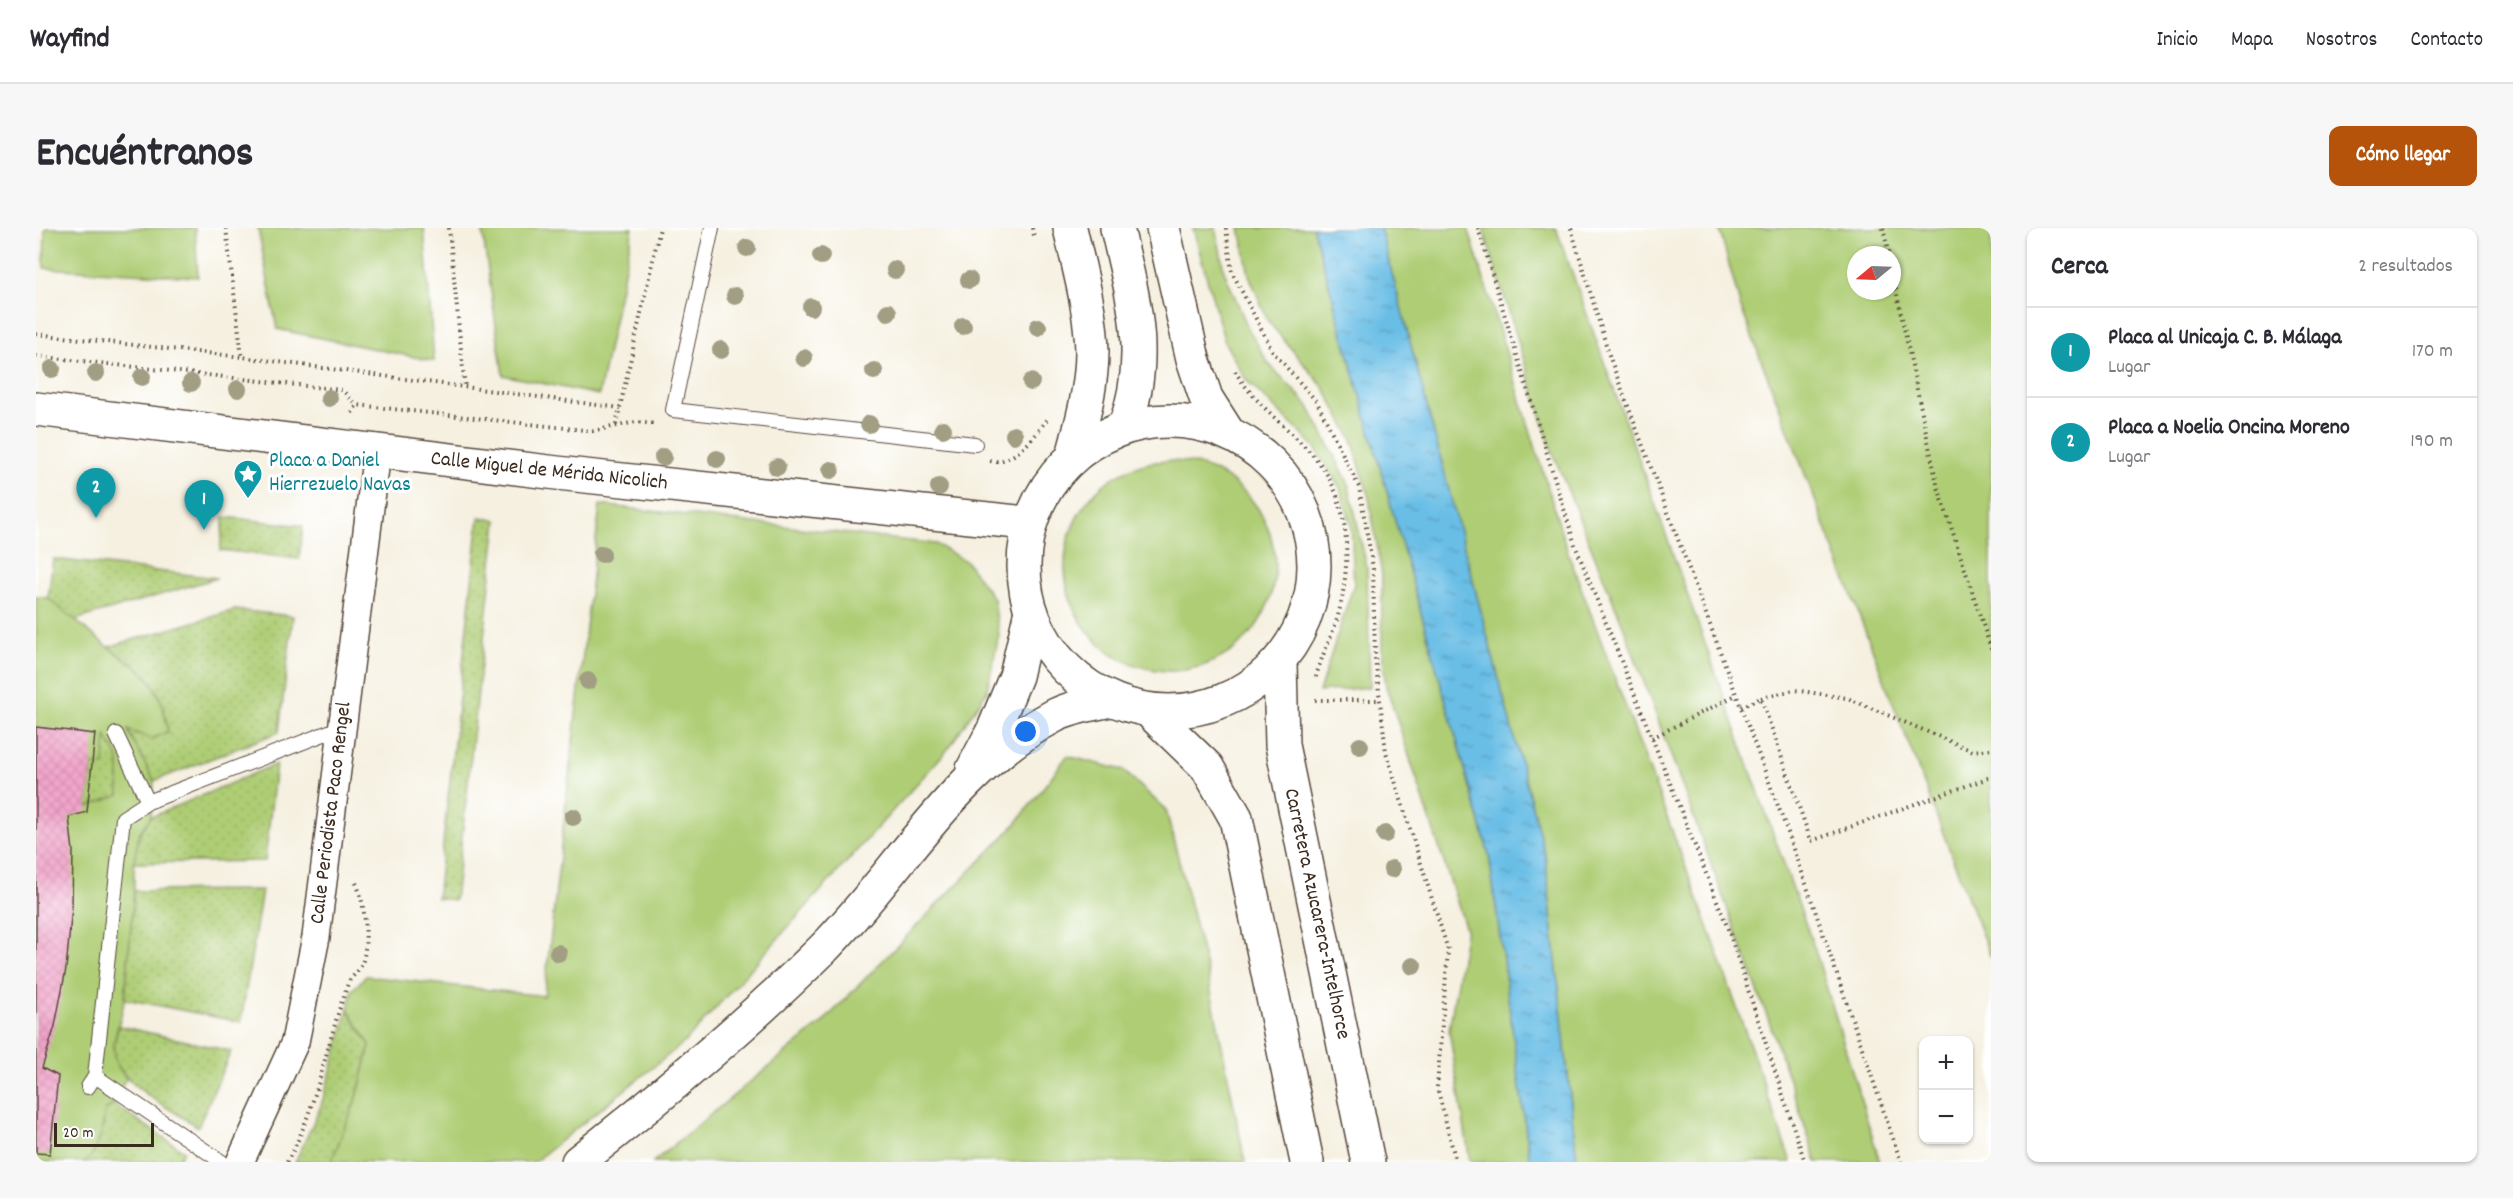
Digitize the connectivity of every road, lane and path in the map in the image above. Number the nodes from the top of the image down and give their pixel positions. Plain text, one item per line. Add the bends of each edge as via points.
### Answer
1 (226, 228) edge
2 (449, 228) edge
3 (660, 228) edge
4 (712, 228) edge
5 (1070, 228) edge
6 (1117, 228) edge
7 (1163, 228) edge
8 (1226, 228) edge
9 (1478, 228) edge
10 (1571, 228) edge
11 (1883, 228) edge
12 (1887, 246) edge
13 (1898, 300) edge
14 (36, 334) edge
15 (36, 356) edge
16 (242, 357) junction
17 (1233, 367) dead end
18 (465, 389) junction
19 (357, 405) dead end
20 (620, 408) junction
21 (36, 409) edge
22 (616, 425) dead end
23 (1125, 426) junction
24 (1227, 431) junction
25 (975, 444) dead end
26 (377, 452) junction
27 (1073, 456) junction
28 (1027, 523) junction
29 (1031, 611) junction
30 (1991, 649) edge
31 (1280, 663) junction
32 (1736, 695) junction
33 (1761, 698) junction
34 (1111, 700) junction
35 (1380, 700) junction
36 (1741, 707) junction
37 (1149, 711) junction
38 (342, 728) junction
39 (116, 734) dead end
40 (1652, 738) junction
41 (1991, 749) edge
42 (1991, 777) edge
43 (967, 780) junction
44 (148, 802) junction
45 (363, 896) dead end
46 (222, 1162) edge
47 (240, 1162) edge
48 (287, 1162) edge
49 (578, 1162) edge
50 (1307, 1162) edge
51 (1368, 1162) edge
52 (1456, 1162) edge
53 (1804, 1162) edge
54 (1901, 1162) edge

1 - 16 path
2 - 18 path
3 - 20 path
4 - 25 lane via 673,410
5 - 27 main road via 1092,352 1086,405
6 - 23 main road via 1138,331 1136,397
7 - 24 main road via 1193,359 1206,398
8 - 35 path via 1232,272 1274,352 1317,402 1359,487 1373,568
9 - 40 path via 1575,545
10 - 32 path via 1610,358
11 - 12 path
13 - 30 path via 1937,484
14 - 16 path
15 - 19 path via 342,390
16 - 18 path
17 - 35 path via 1245,387 1312,454 1335,488 1347,533 1345,579 1337,618 1310,700
18 - 20 path
20 - 22 path
21 - 26 main road, Calle Miguel de Mérida Nicolich
23 - 24 main road via 1176,419
23 - 27 main road
24 - 31 main road via 1282,472 1313,534 1312,602
26 - 28 main road, Calle Miguel de Mérida Nicolich
26 - 38 street, Calle Periodista Paco Rengel
27 - 28 main road via 1058,471
28 - 29 main road via 1022,566
29 - 34 main road via 1062,664
29 - 43 main road via 1016,676
31 - 37 main road via 1242,694 1197,710
31 - 51 main road, Carretera Azucarera-Intelhorce via 1282,746
32 - 36 path
32 - 40 path
33 - 36 path
33 - 41 path via 1794,690 1847,698 1973,751
33 - 42 path via 1811,841
34 - 37 main road
34 - 43 main road via 1054,715
35 - 52 path via 1386,752 1448,950 1437,1087
36 - 54 path
37 - 50 main road via 1207,767 1236,818
38 - 44 lane
38 - 47 street, Calle Periodista Paco Rengel via 316,937 295,1042
39 - 44 lane
40 - 53 path via 1726,926
43 - 49 main road via 824,948 743,1026
44 - 46 lane via 123,818 91,1082
45 - 48 path via 365,940 361,966 348,982 317,1091

